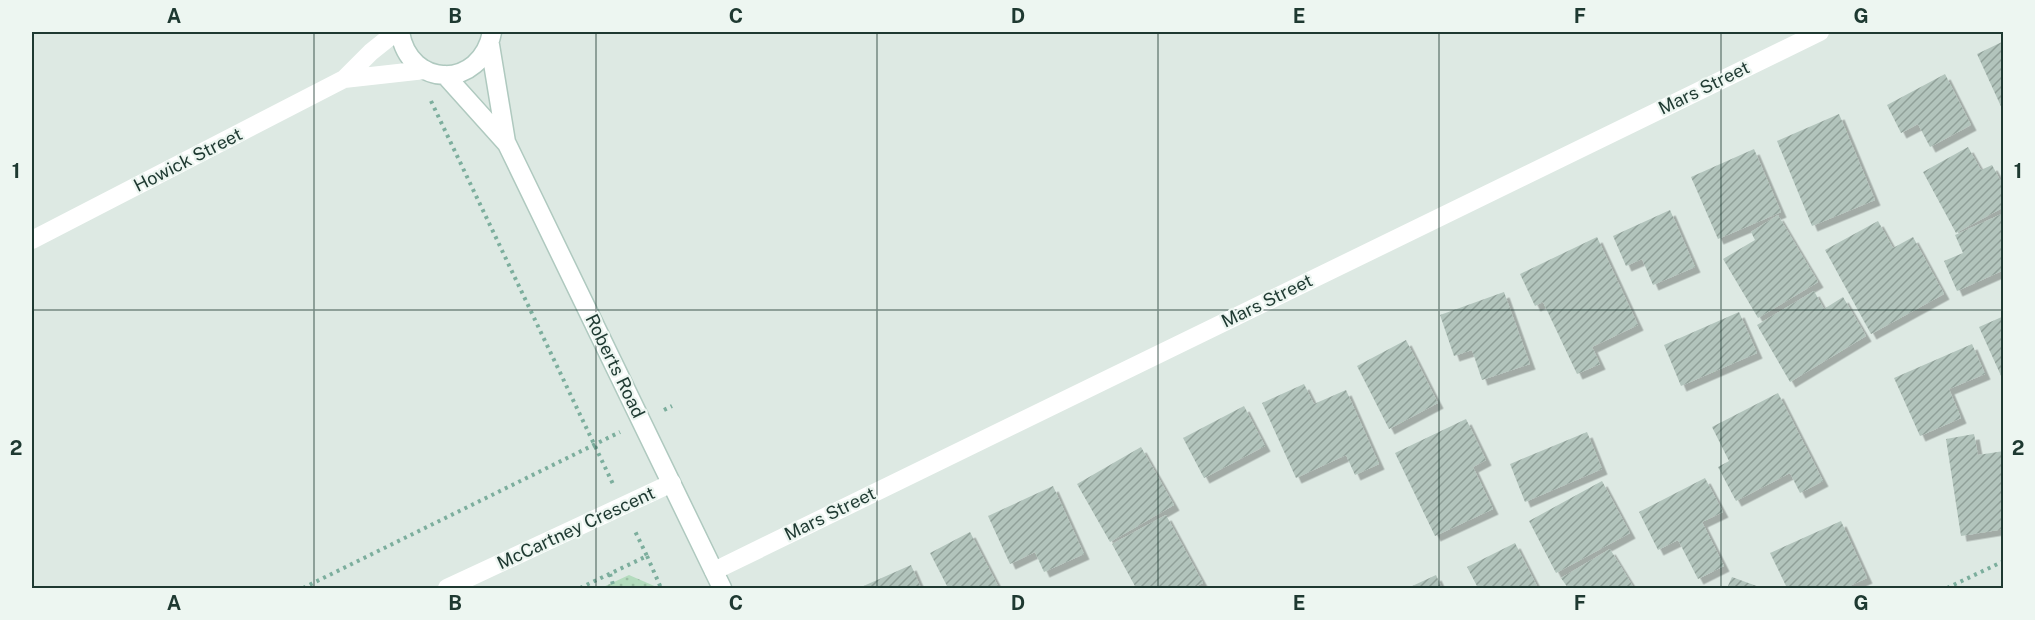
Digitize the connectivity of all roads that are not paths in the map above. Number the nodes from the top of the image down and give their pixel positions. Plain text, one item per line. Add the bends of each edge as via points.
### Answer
1 (398, 32) edge
2 (1820, 32) edge
3 (491, 38) edge
4 (425, 70) junction
5 (445, 75) junction
6 (344, 79) junction
7 (507, 144) junction
8 (32, 240) edge
9 (672, 483) junction
10 (714, 571) junction
11 (447, 588) edge
12 (722, 588) edge

1 - 4 street via 407,53
1 - 6 street, Howick Street via 370,52
2 - 10 street, Mars Street
3 - 5 street via 482,58 472,67
3 - 7 street, Roberts Road
4 - 5 street
4 - 6 street, Howick Street
5 - 7 street, Roberts Road
6 - 8 street, Howick Street
7 - 9 street, Roberts Road
9 - 10 street, Roberts Road
9 - 11 street, McCartney Crescent
10 - 12 street, Roberts Road

